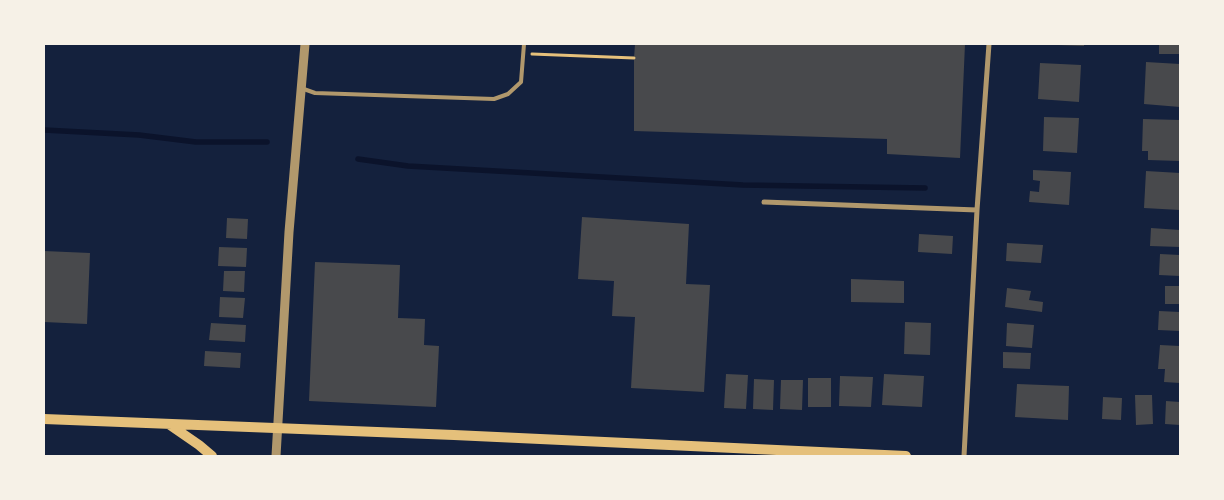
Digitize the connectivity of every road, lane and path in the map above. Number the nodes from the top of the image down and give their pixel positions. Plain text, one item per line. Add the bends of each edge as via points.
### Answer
1 (305, 44) edge
2 (524, 44) edge
3 (989, 44) edge
4 (524, 53) junction
5 (634, 58) dead end
6 (301, 88) junction
7 (764, 202) dead end
8 (977, 210) junction
9 (44, 418) edge
10 (169, 424) junction
11 (278, 428) junction
12 (716, 451) edge
13 (212, 456) edge
14 (276, 456) edge
15 (906, 456) edge
16 (964, 456) edge

1 - 6 street
2 - 4 lane
3 - 8 street
4 - 5 path
4 - 6 lane via 521,82 508,94 494,99 316,93
6 - 11 street
7 - 8 street
8 - 16 street
9 - 10 main road
10 - 11 main road
10 - 13 main road
11 - 12 main road
11 - 14 street
12 - 15 main road

